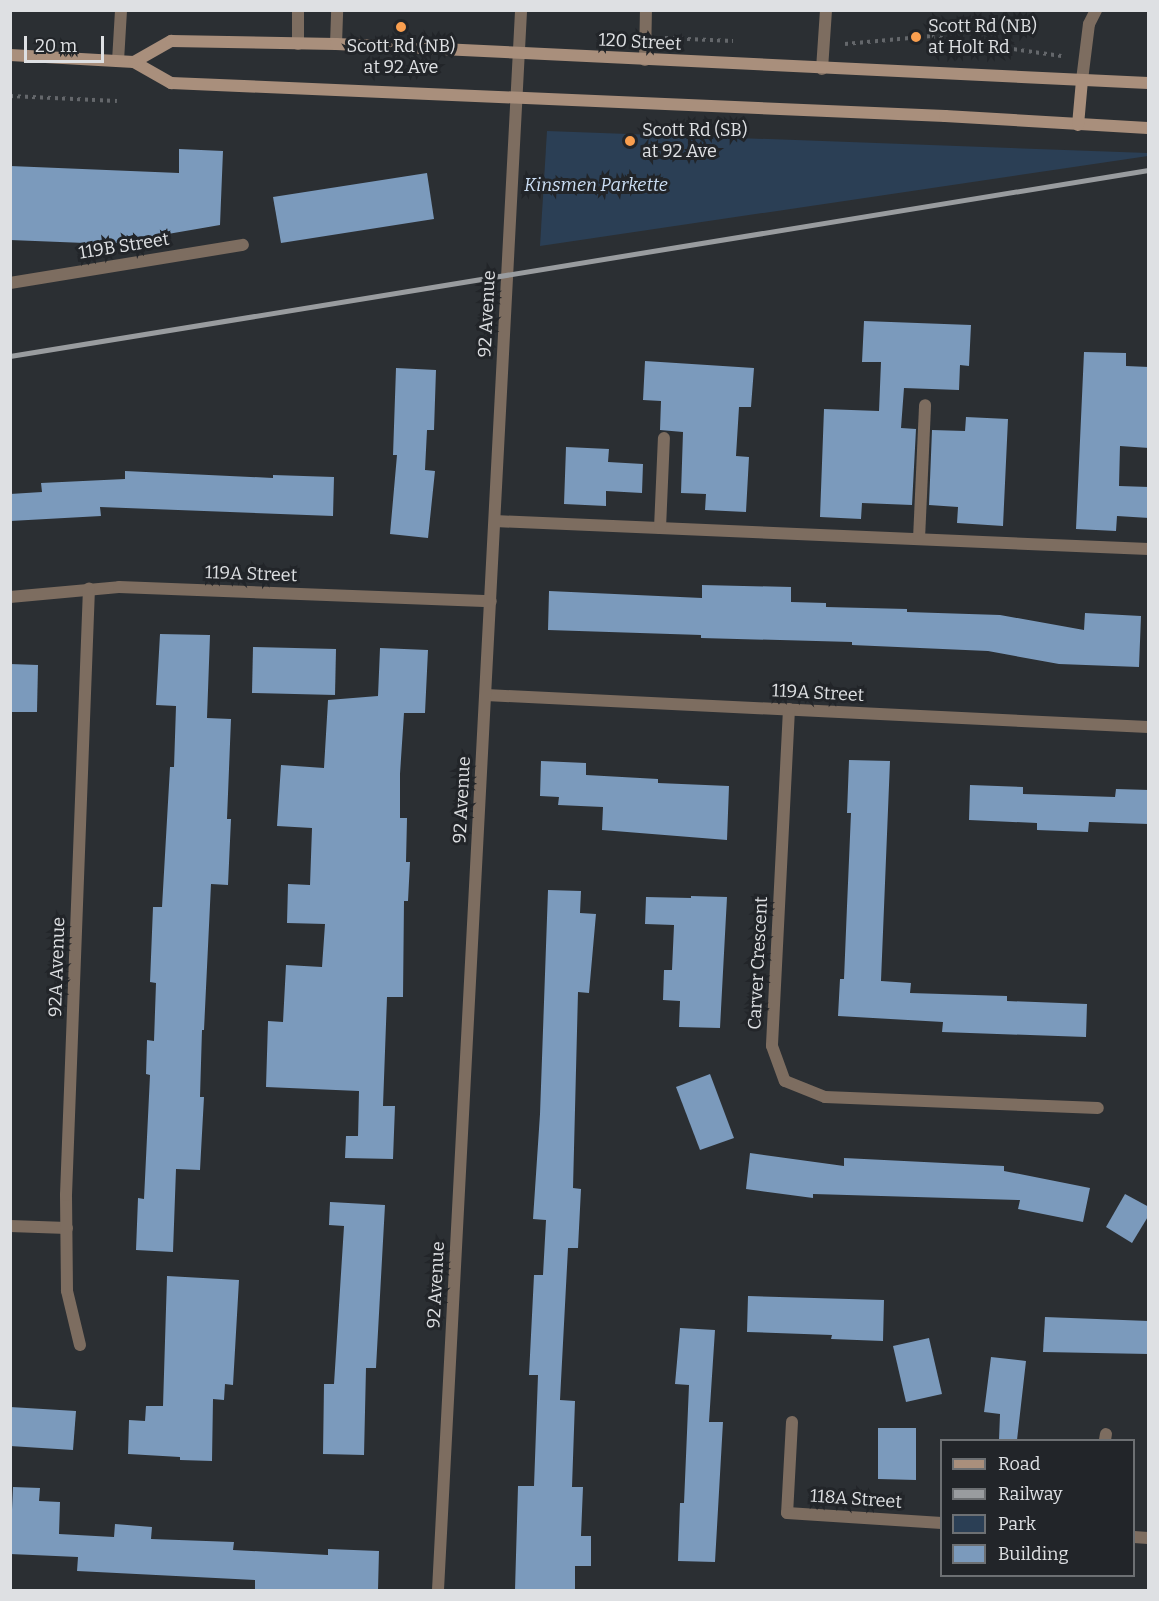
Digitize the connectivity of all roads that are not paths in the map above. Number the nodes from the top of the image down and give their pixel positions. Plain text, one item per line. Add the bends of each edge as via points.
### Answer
1 (122, 10) edge
2 (298, 10) edge
3 (337, 10) edge
4 (521, 10) edge
5 (646, 10) edge
6 (826, 10) edge
7 (1096, 10) edge
8 (298, 44) junction
9 (336, 44) junction
10 (518, 52) junction
11 (10, 55) edge
12 (645, 60) junction
13 (118, 61) junction
14 (134, 63) junction
15 (822, 69) junction
16 (1082, 80) junction
17 (1149, 83) edge
18 (515, 100) junction
19 (1078, 125) junction
20 (1149, 128) edge
21 (243, 245) dead end
22 (10, 283) edge
23 (924, 405) dead end
24 (664, 438) dead end
25 (495, 521) junction
26 (660, 528) junction
27 (919, 539) junction
28 (1149, 549) edge
29 (89, 588) junction
30 (10, 597) edge
31 (491, 601) junction
32 (486, 695) junction
33 (789, 709) junction
34 (1149, 727) edge
35 (1098, 1108) dead end
36 (10, 1226) edge
37 (67, 1228) junction
38 (80, 1345) dead end
39 (792, 1422) dead end
40 (940, 1523) edge
41 (438, 1590) edge

1 - 13 street
2 - 8 street
3 - 9 street
4 - 10 street, 92 Avenue
5 - 12 street
6 - 15 street
7 - 16 street via 1089,24
8 - 9 main road, 120 Street
8 - 14 main road, 120 Street via 171,41
9 - 10 main road, 120 Street
10 - 12 main road, 120 Street
10 - 18 street, 92 Avenue
11 - 13 main road
12 - 15 main road, 120 Street
13 - 14 main road
14 - 18 main road via 171,83
15 - 16 main road, 120 Street
16 - 17 main road, 120 Street
16 - 19 main road
18 - 19 main road via 945,116
18 - 25 street, 92 Avenue
19 - 20 main road
21 - 22 street, 119B Street
23 - 27 street
24 - 26 street
25 - 26 street
25 - 31 street, 92 Avenue
26 - 27 street
27 - 28 street
29 - 30 street, 119A Street
29 - 31 street, 119A Street via 120,586
29 - 37 street, 92A Avenue
31 - 32 street, 92 Avenue
32 - 33 street, 119A Street
32 - 41 street, 92 Avenue
33 - 34 street, 119A Street
33 - 35 street, Carver Crescent via 772,1046 785,1080 825,1097
36 - 37 street
37 - 38 street, 92A Avenue via 68,1304
39 - 40 street, 118A Street via 787,1513

